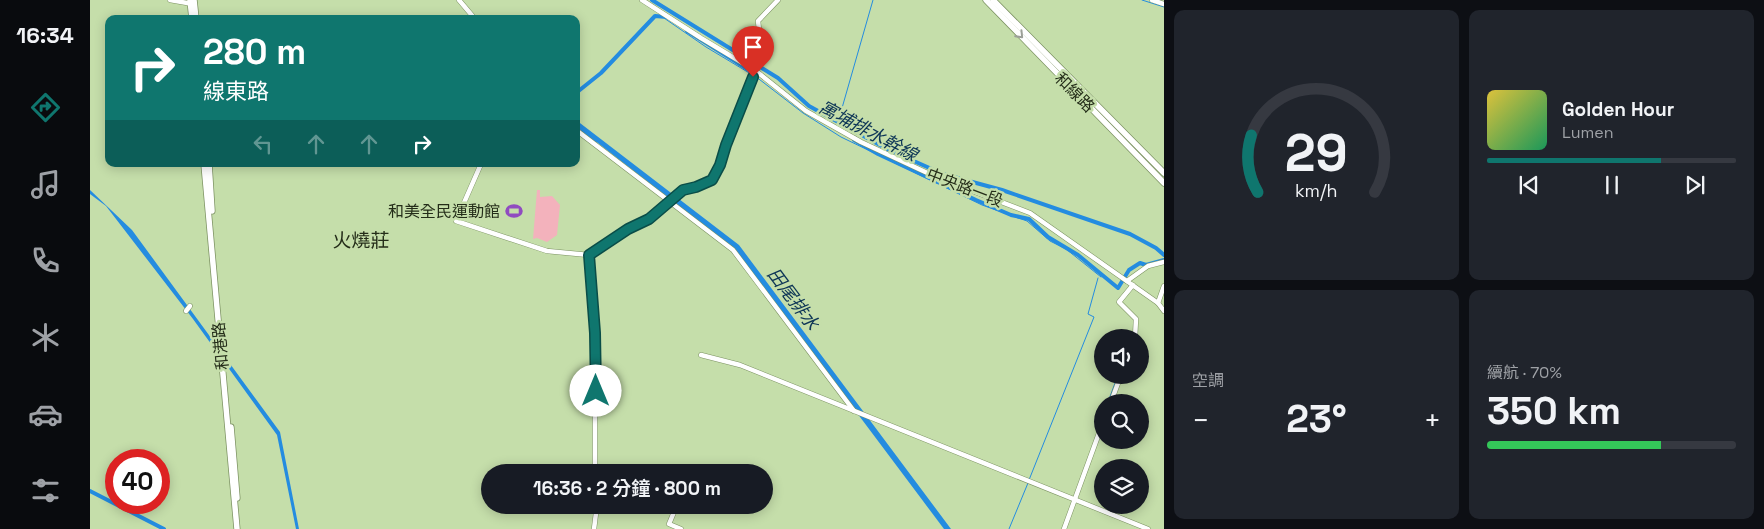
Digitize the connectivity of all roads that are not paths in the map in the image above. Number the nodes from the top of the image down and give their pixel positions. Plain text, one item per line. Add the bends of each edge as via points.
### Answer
1 (170, 0) edge
2 (459, 0) edge
3 (642, 0) edge
4 (778, 0) edge
5 (986, 0) edge
6 (993, 0) edge
7 (1152, 0) edge
8 (192, 2) edge
9 (1164, 4) edge
10 (192, 15) edge
11 (195, 15) edge
12 (472, 15) edge
13 (756, 71) junction
14 (1116, 128) junction
15 (580, 133) edge
16 (204, 167) edge
17 (209, 167) edge
18 (480, 167) edge
19 (1164, 173) edge
20 (1164, 183) edge
21 (670, 201) junction
22 (589, 255) junction
23 (1164, 262) edge
24 (1127, 281) junction
25 (1133, 285) junction
26 (1164, 286) edge
27 (217, 296) junction
28 (1158, 303) junction
29 (190, 306) dead end
30 (186, 311) dead end
31 (1164, 311) edge
32 (1135, 329) edge
33 (701, 355) dead end
34 (854, 411) junction
35 (1094, 446) edge
36 (595, 464) edge
37 (1074, 501) junction
38 (596, 514) edge
39 (673, 514) edge
40 (238, 529) edge
41 (594, 529) edge
42 (681, 529) edge
43 (1064, 529) edge
44 (1148, 529) edge

1 - 8 street
2 - 12 street
3 - 13 street, 中央路一段
4 - 13 street via 758,20 760,38
5 -> 14 main road, 和線路
6 - 14 main road, 和線路
7 - 9 street
8 - 10 main road
8 - 11 main road
13 - 21 street via 716,175 706,184 683,190
13 - 24 street, 中央路一段 via 806,111 861,142 936,177 1023,208
14 - 19 main road, 和線路
14 - 20 main road, 和線路
15 - 21 street
16 - 27 main road, 和港路
17 - 27 main road, 和港路
18 - 22 street via 456,222 547,251
21 - 22 street via 649,219
21 - 34 street via 733,250
22 - 36 street via 595,333
23 - 24 street via 1148,266
24 - 25 street, 中央路一段
25 - 28 street, 中央路一段
25 - 32 street via 1119,304 1136,319
26 - 28 street
27 - 40 main road, 和港路
28 - 31 street, 中央路一段
29 - 30 street
33 - 34 street via 740,365
34 - 37 street
35 - 37 street
37 - 43 street
37 - 44 street
38 - 41 street
39 - 42 street via 669,524

